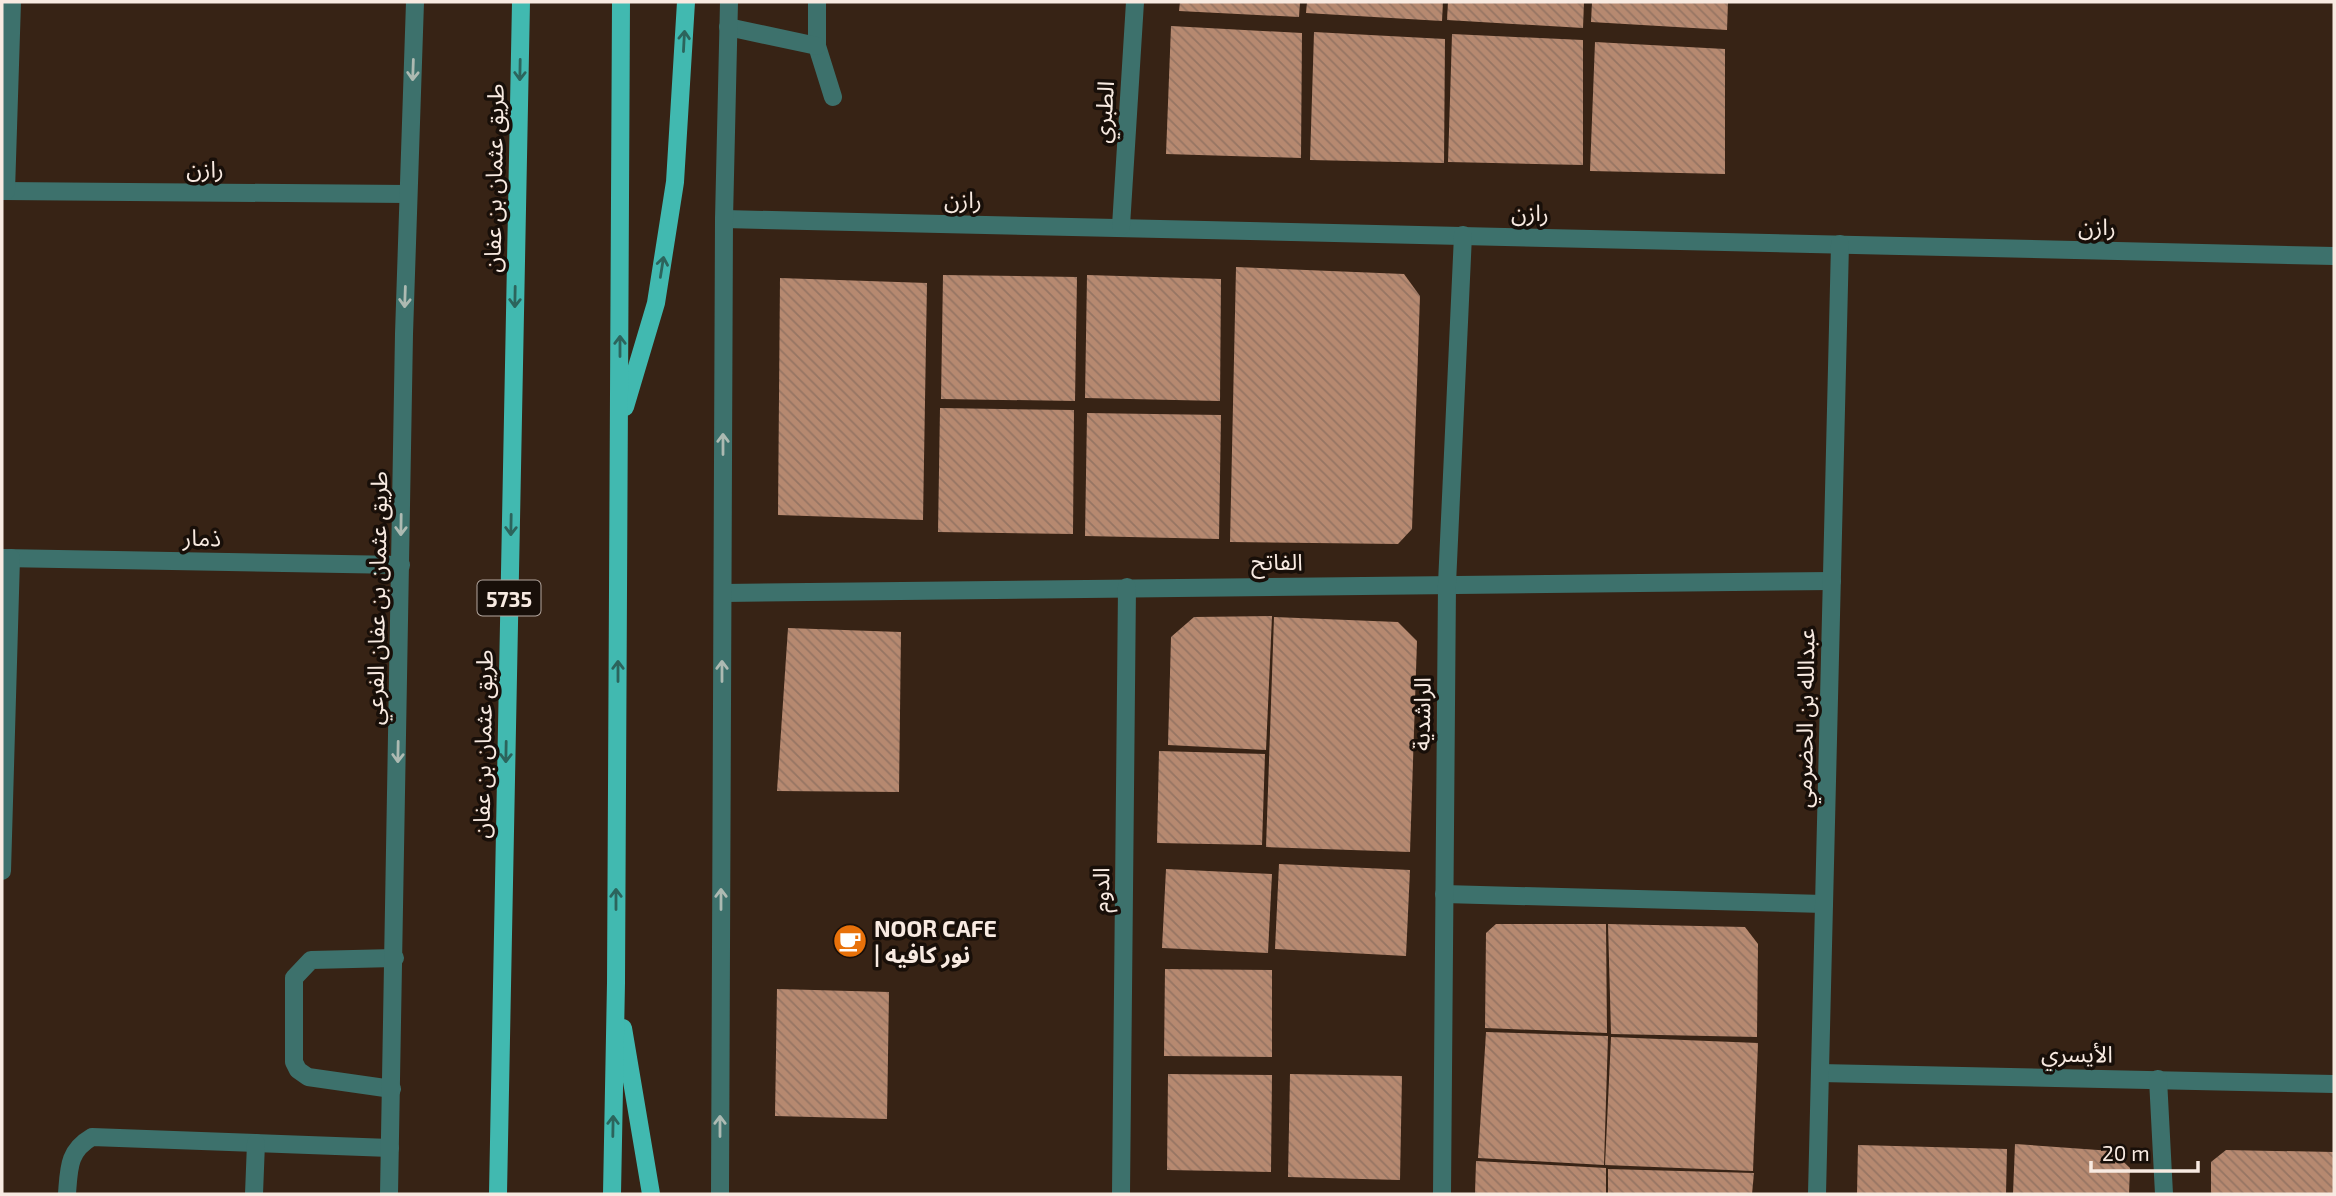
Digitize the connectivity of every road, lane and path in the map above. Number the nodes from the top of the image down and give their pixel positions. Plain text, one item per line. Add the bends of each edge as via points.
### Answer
1 (12, 2) edge
2 (415, 2) edge
3 (521, 2) edge
4 (621, 2) edge
5 (686, 2) edge
6 (729, 2) edge
7 (817, 2) edge
8 (1135, 2) edge
9 (728, 27) junction
10 (817, 46) junction
11 (833, 97) dead end
12 (4, 191) edge
13 (408, 194) junction
14 (724, 219) junction
15 (1121, 226) junction
16 (1463, 235) junction
17 (1840, 244) junction
18 (2334, 256) edge
19 (619, 427) junction
20 (6, 558) edge
21 (401, 565) junction
22 (1832, 581) junction
23 (1447, 584) junction
24 (1127, 587) junction
25 (723, 593) junction
26 (2, 871) edge
27 (1444, 894) junction
28 (1824, 904) junction
29 (395, 958) junction
30 (616, 983) junction
31 (1820, 1073) junction
32 (2158, 1079) junction
33 (2334, 1084) edge
34 (392, 1089) junction
35 (256, 1143) junction
36 (390, 1148) junction
37 (67, 1194) edge
38 (254, 1194) edge
39 (389, 1194) edge
40 (498, 1194) edge
41 (612, 1194) edge
42 (651, 1194) edge
43 (720, 1194) edge
44 (1121, 1194) edge
45 (1442, 1194) edge
46 (1817, 1194) edge
47 (2164, 1194) edge

1 - 12 street
2 -> 13 street, طريق عثمان بن عفان الفرعي
3 -> 40 main road, طريق عثمان بن عفان / 5735
19 -> 4 main road
19 -> 5 main road via 656,303 675,182
6 - 9 street
7 - 10 street
8 - 15 street, الطبري
9 - 10 street
9 - 14 street
10 - 11 street
12 - 13 street, رازن
13 -> 21 street, طريق عثمان بن عفان الفرعي
14 - 15 street, رازن
25 -> 14 street
15 - 16 street, رازن
16 - 17 street, رازن
16 - 23 street, الراشدية
17 - 18 street, رازن
17 - 22 street, عبدالله بن الحضرمي
30 -> 19 main road
20 - 21 street, ذمار
20 - 26 street
21 -> 29 street, طريق عثمان بن عفان الفرعي
22 - 23 street, الفاتح
22 - 28 street, عبدالله بن الحضرمي
23 - 24 street, الفاتح
23 - 27 street, الراشدية
24 - 25 street, الفاتح
24 - 44 street, الدوم
43 -> 25 street
27 - 28 street
27 - 45 street, الراشدية
28 - 31 street, عبدالله بن الحضرمي
29 - 34 street, طريق عثمان بن عفان الفرعي
29 - 34 street via 311,960 294,978 294,1062 298,1070 308,1077
41 -> 30 main road
30 - 42 main road
31 - 32 street, الأيسري
31 - 46 street, عبدالله بن الحضرمي
32 - 33 street, الأيسري
32 - 47 street
34 - 36 street, طريق عثمان بن عفان الفرعي
35 - 36 street
35 - 37 street via 92,1137 70,1159
35 - 38 street
36 - 39 street, طريق عثمان بن عفان الفرعي

